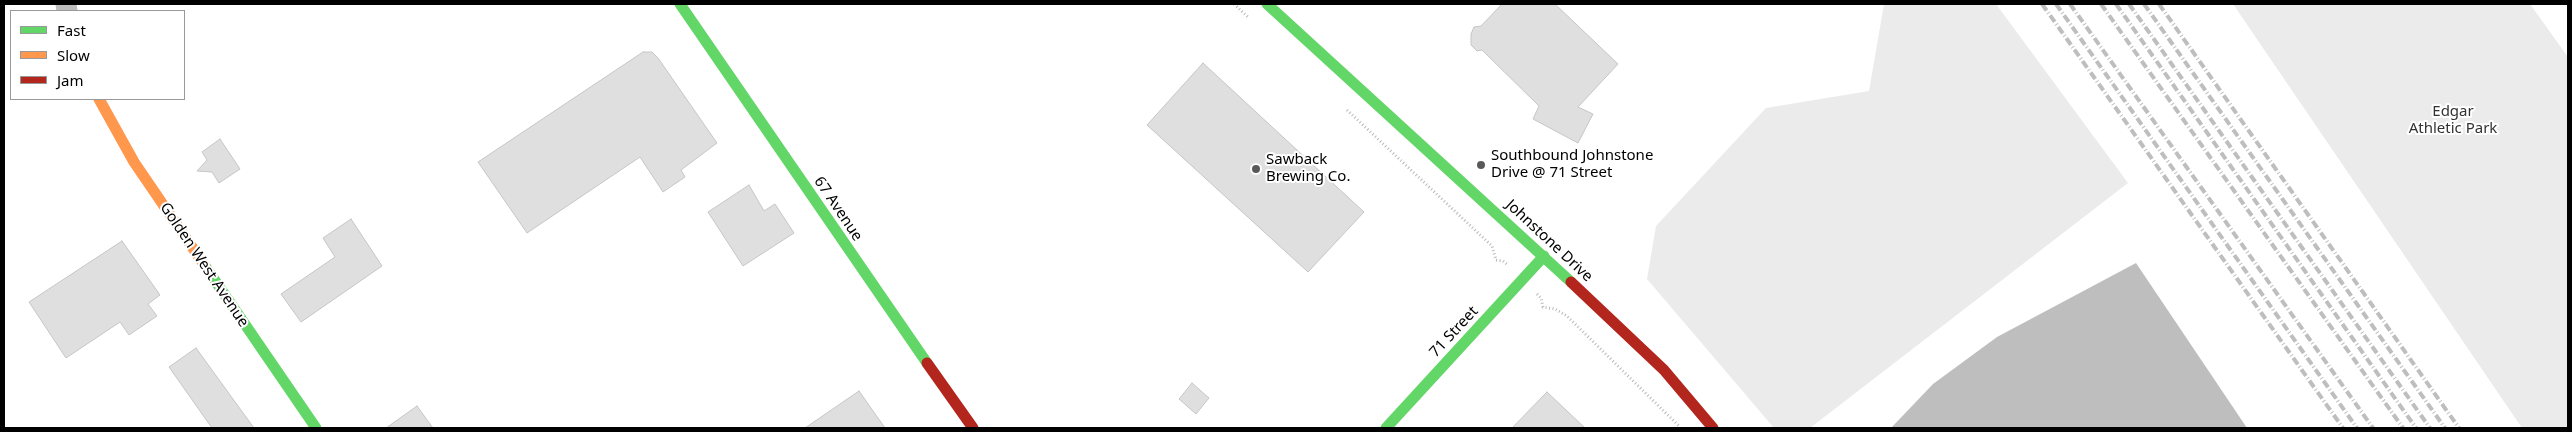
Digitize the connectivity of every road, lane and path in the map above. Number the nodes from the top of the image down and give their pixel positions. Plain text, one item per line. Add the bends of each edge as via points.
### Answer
1 (680, 4) edge
2 (1234, 4) edge
3 (1267, 4) edge
4 (1255, 24) dead end
5 (100, 100) edge
6 (1341, 104) dead end
7 (1544, 256) junction
8 (1503, 261) dead end
9 (1542, 298) dead end
10 (316, 428) edge
11 (973, 428) edge
12 (1386, 428) edge
13 (1682, 428) edge
14 (1713, 428) edge

1 - 11 street, 67 Avenue
2 - 4 path
3 - 7 street, Johnstone Drive
5 - 10 street, Golden West Avenue via 134,162
6 - 8 path via 1492,246 1496,260
7 - 12 street, 71 Street
7 - 14 street, Johnstone Drive via 1664,370
9 - 13 path via 1543,307 1567,316

